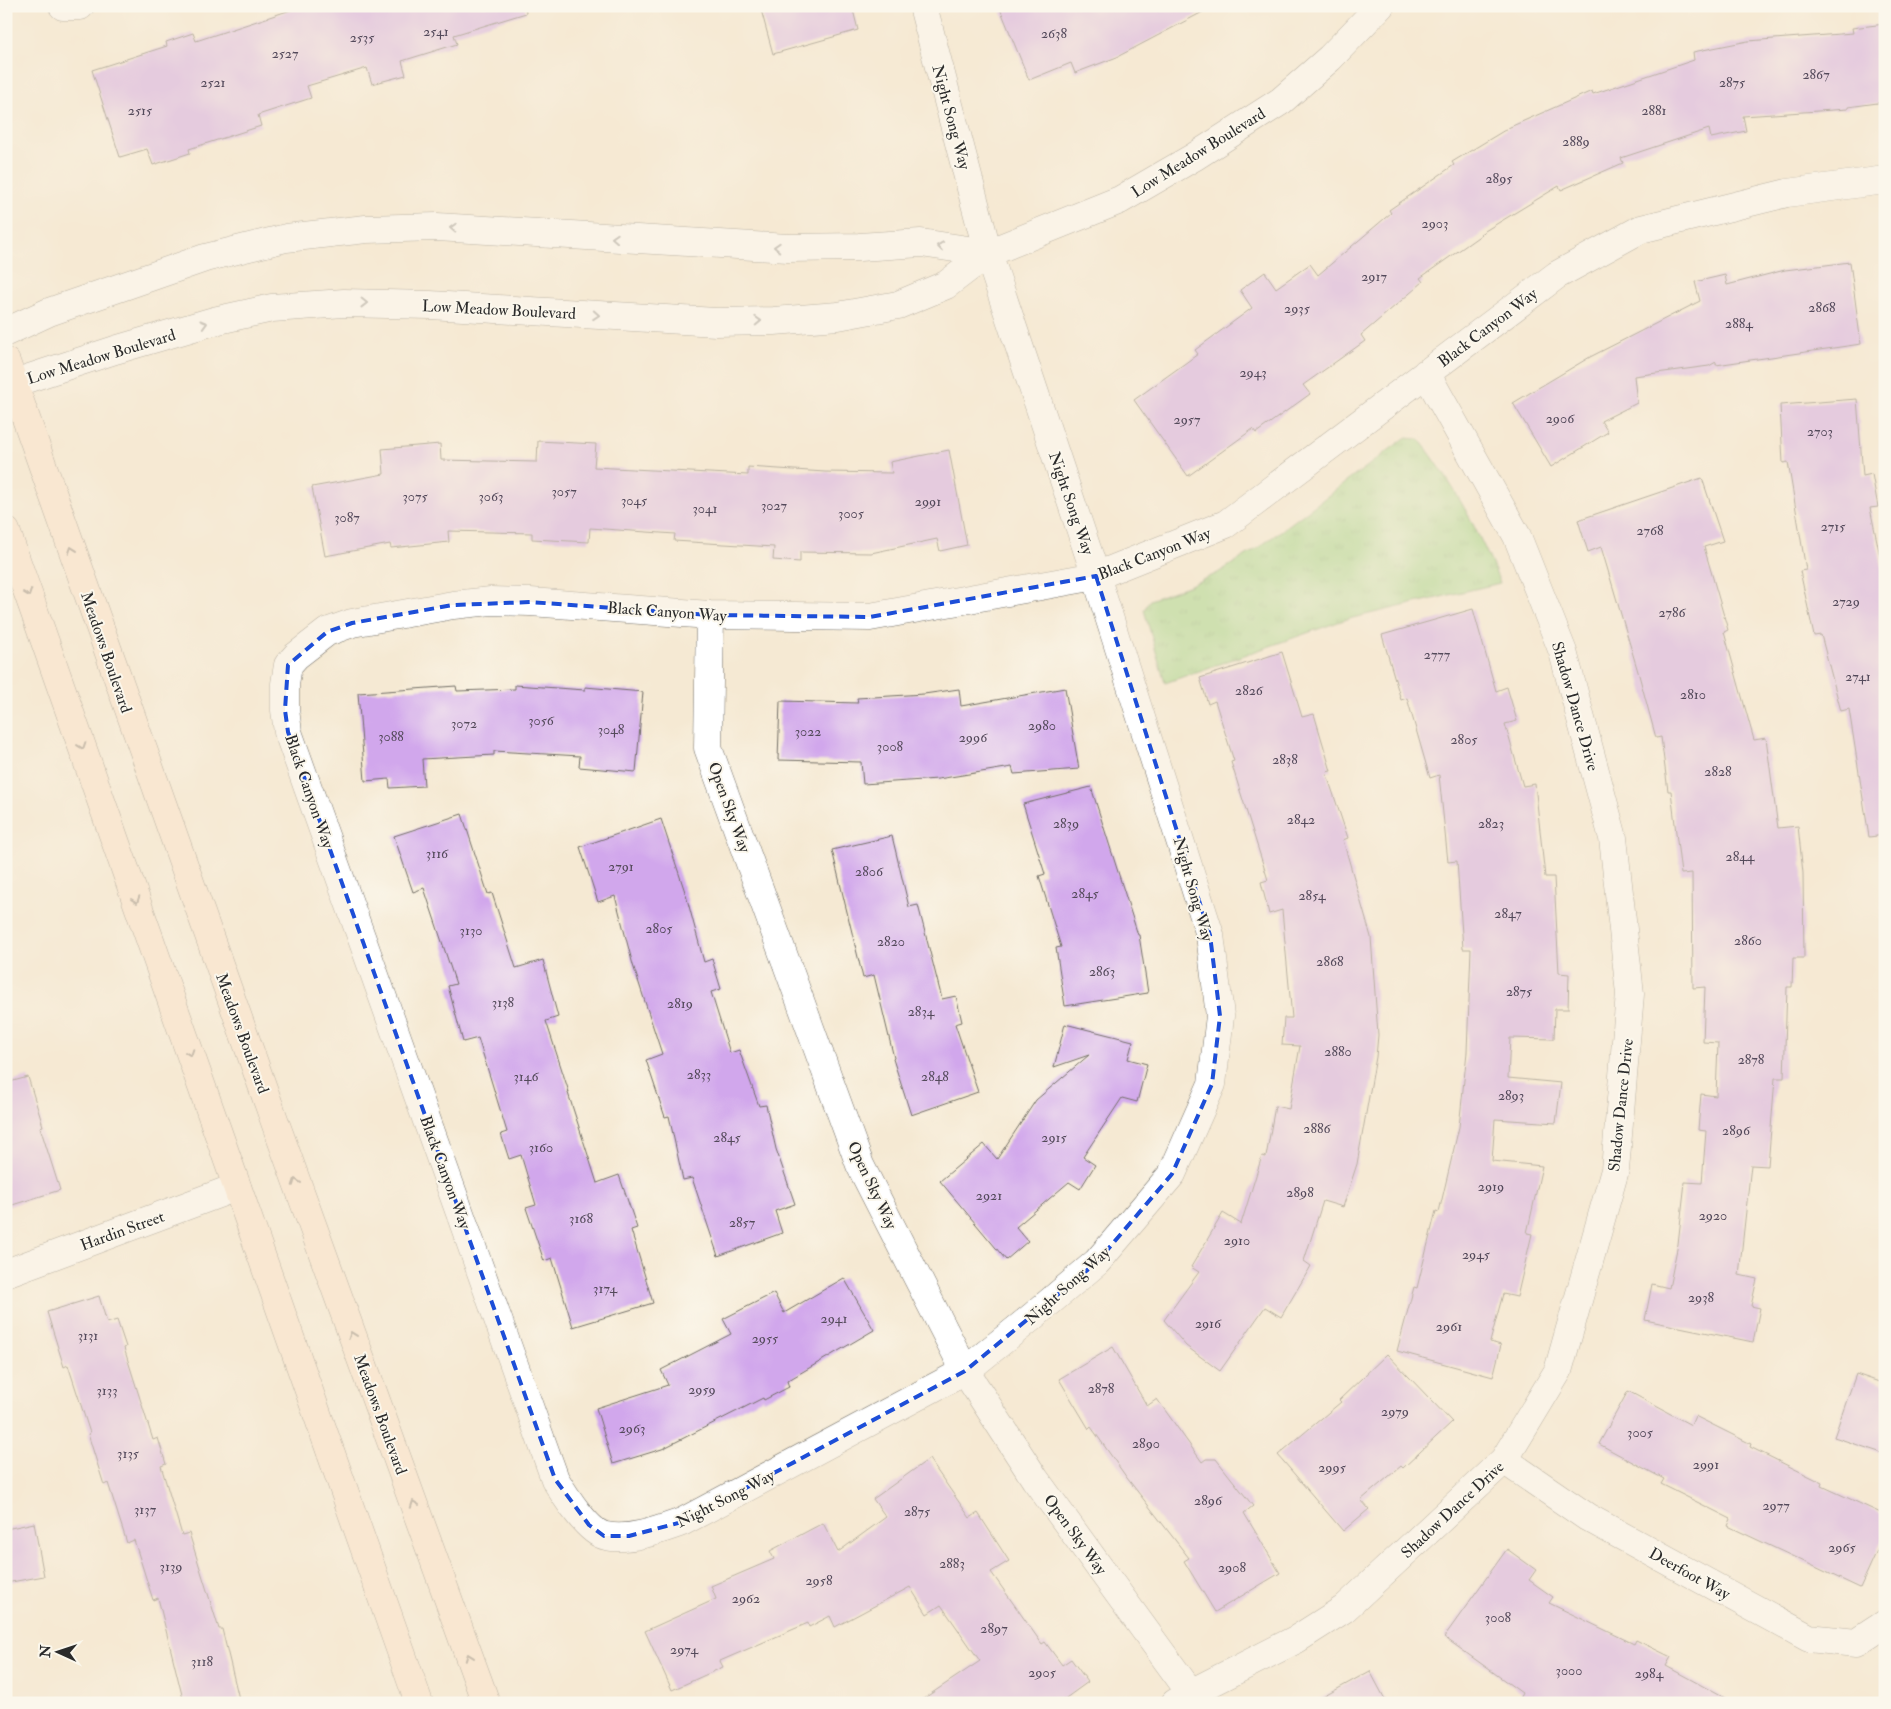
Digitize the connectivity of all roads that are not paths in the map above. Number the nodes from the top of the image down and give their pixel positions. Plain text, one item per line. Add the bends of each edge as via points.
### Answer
1 (63, 6) edge
2 (80, 6) edge
3 (923, 6) edge
4 (1380, 6) edge
5 (1885, 180) edge
6 (988, 253) junction
7 (6, 332) edge
8 (1426, 373) junction
9 (9, 376) edge
10 (6, 531) edge
11 (1096, 576) junction
12 (710, 615) junction
13 (236, 1186) junction
14 (6, 1273) edge
15 (964, 1370) junction
16 (1504, 1460) junction
17 (604, 1536) joint
18 (1885, 1624) edge
19 (1188, 1699) edge
20 (419, 1703) edge
21 (486, 1703) edge

1 - 2 street
3 - 6 street, Night Song Way
4 - 6 street, Low Meadow Boulevard via 1330,58 1281,101 1194,157 1120,200
5 - 8 street, Black Canyon Way via 1787,193 1641,229 1557,275
6 -> 7 street via 921,243 788,248 437,227 366,229 286,238 206,258 49,312
9 -> 6 street, Low Meadow Boulevard via 272,308 344,303 430,305 716,322 838,316 898,305 946,284
6 - 11 street, Night Song Way
8 - 11 street, Black Canyon Way via 1226,524
8 - 16 street, Shadow Dance Drive via 1518,536 1563,652 1613,838 1630,994 1615,1170 1558,1371
21 -> 9 main road, Meadows Boulevard via 272,1116
10 -> 13 main road
11 - 12 street, Black Canyon Way via 870,617
11 - 15 street, Night Song Way via 1210,935 1220,1016 1212,1084 1172,1174 1097,1262
12 - 15 street, Open Sky Way via 708,748 860,1165
12 - 17 street, Black Canyon Way via 530,602 491,601 453,605 352,623 327,632 296,656 288,666 284,684 288,732 555,1479 566,1499 589,1525
13 - 14 street, Hardin Street
13 - 20 main road
15 - 17 street, Night Song Way via 682,1522 658,1531
15 - 19 street, Open Sky Way
16 - 18 street, Deerfoot Way via 1587,1517 1810,1638 1856,1643
16 - 19 street, Shadow Dance Drive via 1344,1609

